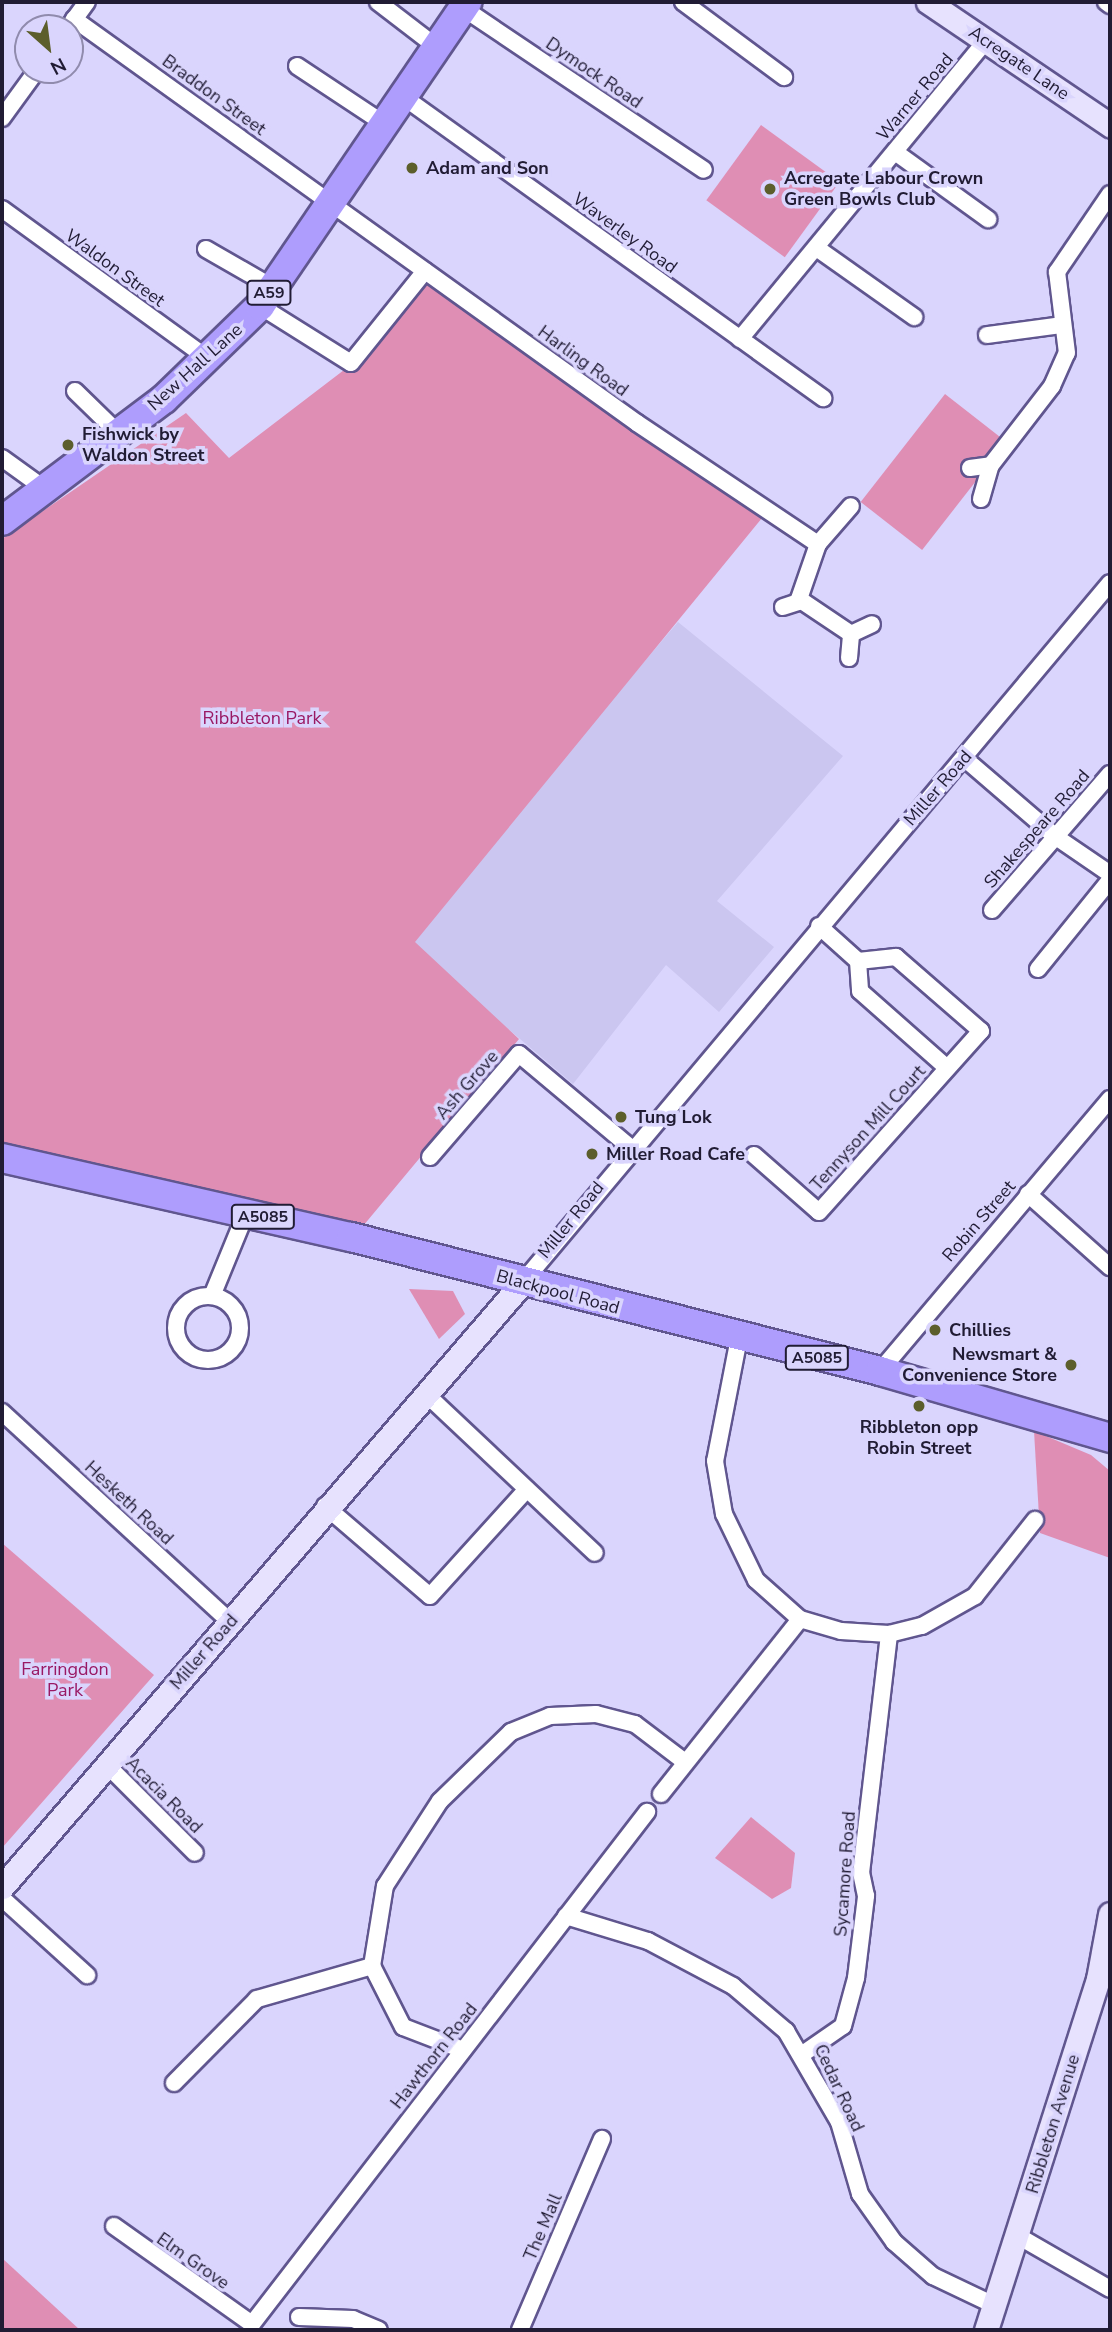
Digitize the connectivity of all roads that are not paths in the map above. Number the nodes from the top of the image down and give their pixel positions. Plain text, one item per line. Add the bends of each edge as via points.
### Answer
1 (378, 2) edge
2 (683, 2) edge
3 (928, 2) edge
4 (1106, 2) edge
5 (465, 5) edge
6 (1110, 5) edge
7 (84, 33) edge
8 (986, 41) junction
9 (438, 48) junction
10 (297, 66) dead end
11 (784, 76) dead end
12 (27, 84) edge
13 (405, 98) junction
14 (2, 118) edge
15 (386, 125) junction
16 (1110, 125) edge
17 (895, 152) junction
18 (704, 170) dead end
19 (1110, 194) edge
20 (331, 202) junction
21 (2, 209) edge
22 (988, 219) dead end
23 (206, 249) dead end
24 (818, 249) junction
25 (425, 271) junction
26 (266, 297) junction
27 (914, 317) dead end
28 (1062, 325) junction
29 (987, 335) dead end
30 (740, 339) junction
31 (207, 358) junction
32 (75, 391) dead end
33 (823, 398) dead end
34 (119, 434) junction
35 (2, 458) edge
36 (991, 465) junction
37 (970, 468) dead end
38 (44, 489) junction
39 (981, 499) dead end
40 (851, 506) dead end
41 (2, 521) edge
42 (818, 544) junction
43 (1110, 583) edge
44 (801, 601) junction
45 (783, 607) dead end
46 (872, 624) dead end
47 (852, 634) junction
48 (849, 658) dead end
49 (964, 758) junction
50 (1110, 774) edge
51 (1056, 837) junction
52 (1110, 874) edge
53 (1110, 880) edge
54 (992, 910) dead end
55 (819, 926) junction
56 (858, 961) junction
57 (1038, 969) dead end
58 (947, 1069) junction
59 (1110, 1099) edge
60 (631, 1148) junction
61 (754, 1155) dead end
62 (430, 1157) dead end
63 (2, 1158) edge
64 (1028, 1194) junction
65 (246, 1213) junction
66 (1110, 1267) edge
67 (522, 1283) junction
68 (212, 1296) junction
69 (739, 1338) junction
70 (880, 1371) junction
71 (425, 1393) junction
72 (2, 1412) edge
73 (1110, 1438) edge
74 (527, 1489) junction
75 (326, 1506) junction
76 (1035, 1520) dead end
77 (595, 1553) dead end
78 (800, 1619) junction
79 (230, 1622) junction
80 (889, 1634) junction
81 (685, 1762) junction
82 (107, 1765) junction
83 (661, 1794) dead end
84 (648, 1812) dead end
85 (195, 1853) dead end
86 (2, 1887) edge
87 (2, 1898) edge
88 (1110, 1914) edge
89 (566, 1916) junction
90 (372, 1966) junction
91 (88, 1975) dead end
92 (1104, 1983) edge
93 (463, 2050) junction
94 (804, 2053) junction
95 (174, 2083) dead end
96 (602, 2139) dead end
97 (114, 2226) dead end
98 (1018, 2236) junction
99 (1110, 2289) edge
100 (995, 2305) junction
101 (299, 2317) dead end
102 (252, 2324) joint
103 (379, 2330) edge
104 (520, 2330) edge
105 (986, 2330) edge

1 - 9 street
2 - 11 street
3 - 8 street, Acregate Lane
4 - 6 street
5 - 9 highway, New Hall Lane / A59
5 - 18 street, Dymock Road
7 - 20 street, Braddon Street
8 - 16 street, Acregate Lane
8 - 17 street, Warner Road
9 - 13 highway, New Hall Lane / A59
10 - 15 street
12 - 14 street
13 - 15 highway, New Hall Lane / A59
13 - 30 street, Waverley Road
15 - 20 highway, New Hall Lane / A59
17 - 22 street
17 - 24 street, Warner Road
19 - 28 street via 1057,272
20 - 25 street, Harling Road
20 - 26 highway, New Hall Lane / A59
21 - 31 street, Waldon Street
23 - 26 street
24 - 27 street
24 - 30 street, Warner Road
25 - 26 street via 351,363
25 - 42 street, Harling Road
26 - 31 highway, New Hall Lane / A59
28 - 29 street
28 - 36 street via 1067,353 1052,386
30 - 33 street, Waverley Road
31 - 34 highway, New Hall Lane / A59
32 - 34 street
34 - 38 highway, New Hall Lane / A59
35 - 38 street
36 - 37 street
36 - 39 street
38 - 41 highway, New Hall Lane / A59
40 - 42 street
42 - 44 street
43 - 49 street, Miller Road
44 - 45 street
44 - 47 street
46 - 47 street
47 - 48 street
49 - 51 street
49 - 55 street, Miller Road
50 - 51 street, Shakespeare Road
51 - 52 street
51 - 54 street, Shakespeare Road
53 - 57 street
55 - 56 street
55 - 60 street, Miller Road
56 - 58 street, Tennyson Mill Court via 860,991
56 - 58 street, Tennyson Mill Court via 896,957 981,1031
58 - 61 street, Tennyson Mill Court via 819,1212
59 - 64 street, Robin Street
60 - 62 street, Ash Grove via 520,1054
60 - 67 street, Miller Road
63 - 65 highway, Blackpool Road / A5085
64 - 66 street
64 - 70 street, Robin Street
65 - 67 highway, Blackpool Road / A5085
65 - 68 street
67 - 69 highway, Blackpool Road / A5085
67 - 71 street, Miller Road
68 - 68 street via 231,1306 240,1326 232,1349 209,1360 188,1353 176,1332 189,1302
69 - 70 highway, Blackpool Road / A5085
69 - 78 street via 715,1461 724,1514 756,1580
70 - 73 highway, Blackpool Road / A5085
71 - 74 street
71 - 75 street, Miller Road
72 - 79 street, Hesketh Road
74 - 75 street via 430,1596
74 - 77 street
75 - 79 street, Miller Road
76 - 80 street via 975,1597 922,1626
78 - 80 street
78 - 81 street
79 - 82 street, Miller Road
80 - 94 street, Sycamore Road via 861,1873 866,1896 856,1978 844,2026
81 - 83 street
81 - 90 street via 635,1724 596,1714 551,1716 511,1732 440,1801 397,1860 375,1928
82 - 85 street, Acacia Road
82 - 86 street, Miller Road
84 - 89 street, Hawthorn Road
87 - 91 street
88 - 92 street, Ribbleton Avenue
89 - 93 street, Hawthorn Road
89 - 94 street, Cedar Road via 648,1941 733,1986
90 - 93 street via 403,2027
90 - 95 street via 257,1999
92 - 98 street, Ribbleton Avenue
93 - 102 street, Hawthorn Road
94 - 100 street, Cedar Road via 839,2122 860,2194 894,2242 933,2276
96 - 104 street, The Mall
97 - 102 street, Elm Grove
98 - 99 street
98 - 100 street, Ribbleton Avenue
100 - 105 street, Ribbleton Avenue
101 - 103 street via 353,2319

